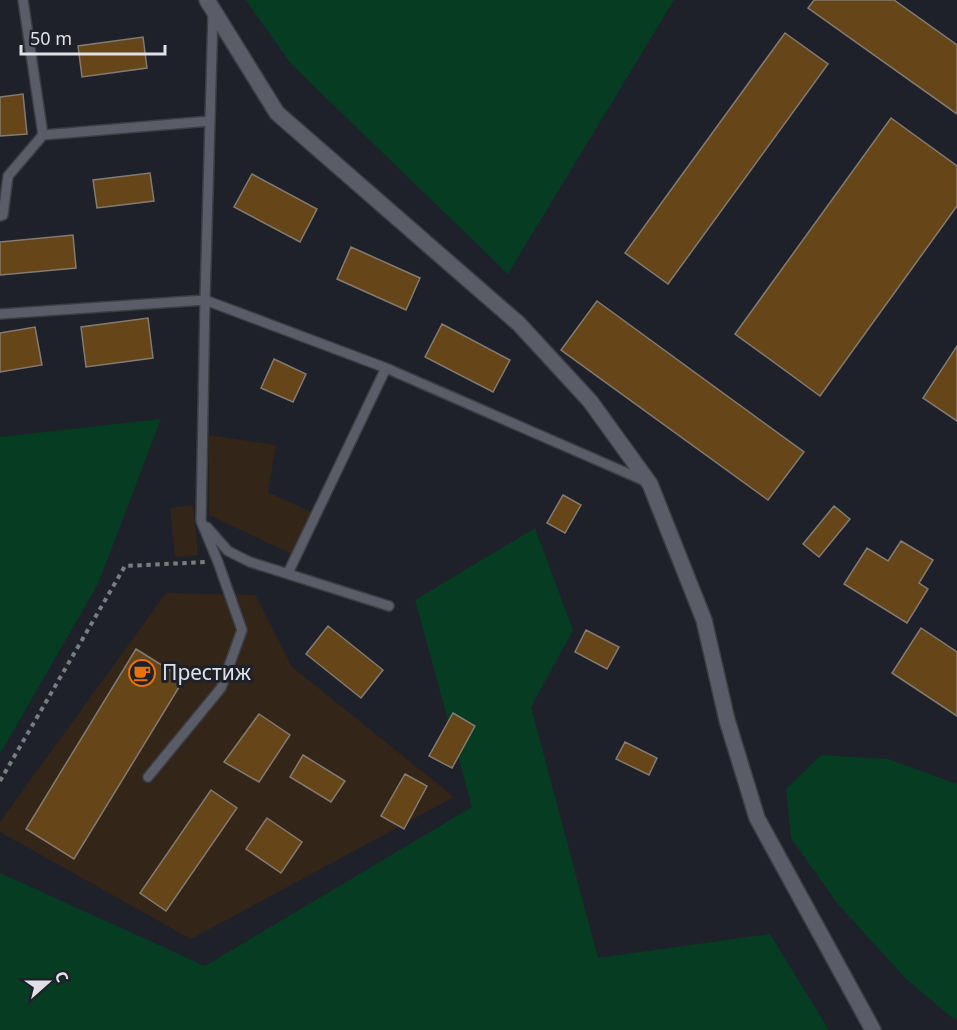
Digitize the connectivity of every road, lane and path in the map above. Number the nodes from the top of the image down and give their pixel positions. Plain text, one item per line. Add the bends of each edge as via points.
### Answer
1 (23, 0) edge
2 (210, 5) edge
3 (210, 121) junction
4 (43, 135) junction
5 (0, 216) edge
6 (205, 300) junction
7 (0, 314) edge
8 (386, 368) junction
9 (650, 484) junction
10 (201, 521) junction
11 (218, 562) junction
12 (288, 573) junction
13 (389, 606) dead end
14 (148, 777) dead end
15 (0, 781) edge
16 (873, 1030) edge

1 - 4 lane
2 - 3 lane
2 - 9 street via 277,113 519,324 590,401
3 - 4 lane
3 - 6 lane
4 - 5 lane via 8,176
6 - 7 lane
6 - 8 lane
6 - 10 lane
8 - 9 lane
8 - 12 lane
9 - 16 street via 704,620 727,720 757,818
10 - 11 lane
10 - 12 lane via 228,551
11 - 14 lane via 242,630 221,688
11 - 15 path via 125,566
12 - 13 lane

